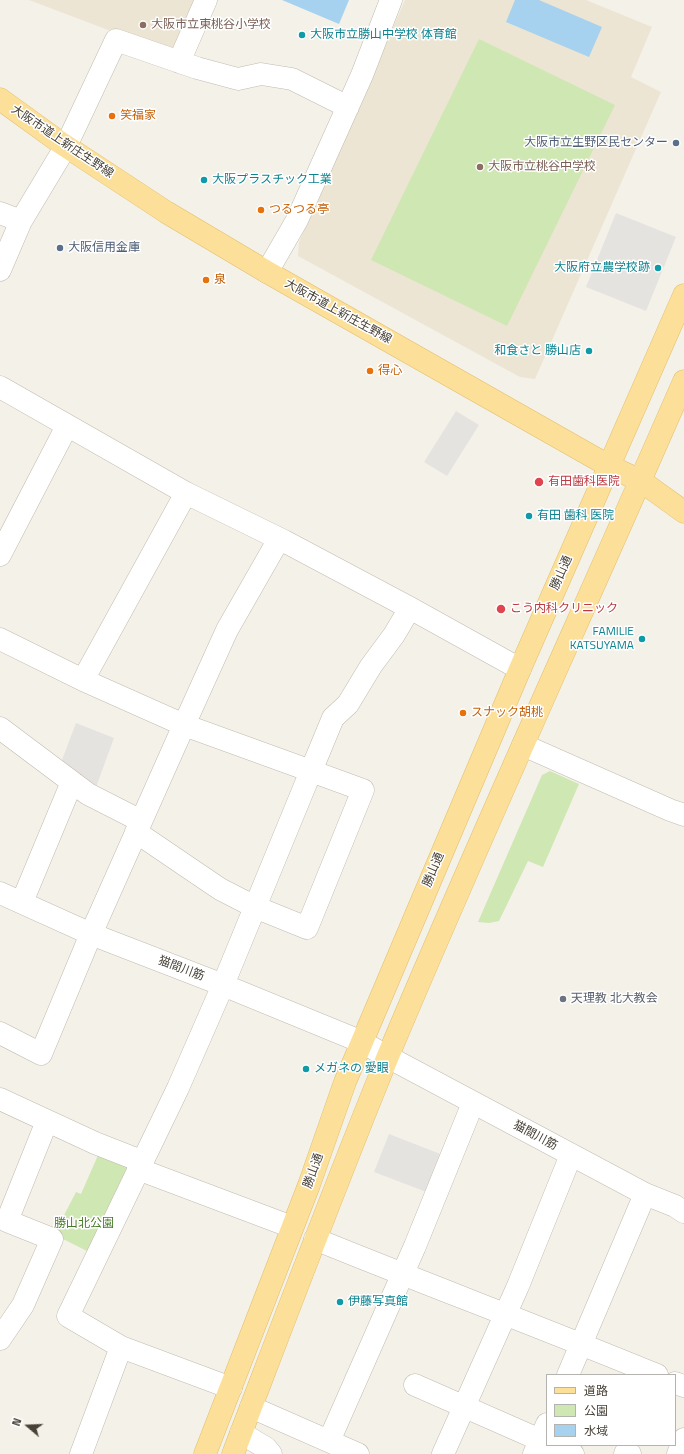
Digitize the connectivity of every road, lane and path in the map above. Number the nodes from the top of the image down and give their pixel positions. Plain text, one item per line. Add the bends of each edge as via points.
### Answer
1 (206, 0) edge
2 (391, 0) edge
3 (179, 62) junction
4 (0, 99) edge
5 (348, 107) junction
6 (66, 146) junction
7 (0, 213) edge
8 (21, 220) junction
9 (0, 270) edge
10 (267, 272) junction
11 (684, 295) edge
12 (684, 381) edge
13 (0, 387) edge
14 (67, 426) junction
15 (609, 466) junction
16 (641, 481) junction
17 (186, 493) junction
18 (684, 512) edge
19 (279, 539) junction
20 (0, 555) edge
21 (410, 608) junction
22 (0, 638) edge
23 (520, 669) junction
24 (83, 680) junction
25 (184, 725) junction
26 (0, 728) edge
27 (523, 746) junction
28 (311, 771) junction
29 (72, 782) junction
30 (684, 815) edge
31 (139, 826) junction
32 (0, 894) edge
33 (22, 902) junction
34 (255, 907) junction
35 (91, 934) junction
36 (223, 985) junction
37 (0, 1033) edge
38 (362, 1042) junction
39 (388, 1058) junction
40 (0, 1099) edge
41 (473, 1103) junction
42 (47, 1121) junction
43 (571, 1155) junction
44 (140, 1165) junction
45 (645, 1194) junction
46 (684, 1211) edge
47 (4, 1224) edge
48 (292, 1227) junction
49 (315, 1239) junction
50 (402, 1275) junction
51 (505, 1314) junction
52 (0, 1339) edge
53 (581, 1344) junction
54 (121, 1347) junction
55 (568, 1374) edge
56 (655, 1374) edge
57 (416, 1385) dead end
58 (231, 1388) junction
59 (464, 1406) junction
60 (251, 1407) junction
61 (241, 1433) junction
62 (684, 1439) edge
63 (329, 1441) junction
64 (544, 1441) edge
65 (555, 1446) edge
66 (82, 1454) edge
67 (205, 1454) edge
68 (233, 1454) edge
69 (271, 1454) edge
70 (358, 1454) edge
71 (443, 1454) edge
72 (573, 1454) edge
73 (625, 1454) edge
74 (630, 1454) edge
75 (678, 1454) edge

1 - 3 street
2 - 5 street
3 - 5 street via 238,79 261,74 292,79
3 - 6 street via 116,40
4 - 6 main road, 大阪市道上新庄生野線
5 - 10 street via 297,220
6 - 8 street
6 - 10 main road, 大阪市道上新庄生野線 via 166,212
7 - 8 street
8 - 9 street
10 - 15 main road, 大阪市道上新庄生野線
11 - 15 main road, 勝山通
12 - 16 main road
13 - 14 street
14 - 17 street
14 - 20 street
15 - 16 main road, 大阪市道上新庄生野線
15 - 23 main road, 勝山通
16 - 18 main road, 大阪市道上新庄生野線
16 - 27 main road
17 - 19 street
17 - 24 street
19 - 21 street
19 - 25 street via 227,630
21 - 23 street
21 - 28 street via 348,704 333,718
22 - 24 street
23 - 38 main road, 勝山通
24 - 25 street
25 - 28 street
25 - 31 street
26 - 29 street
27 - 30 street
27 - 39 main road
28 - 34 street
28 - 34 street via 363,790 307,928
29 - 31 street
29 - 33 street
31 - 34 street via 220,890
31 - 35 street
32 - 33 street, 猫間川筋
33 - 35 street, 猫間川筋
34 - 36 street
35 - 36 street, 猫間川筋
35 - 37 street via 41,1054
36 - 38 street, 猫間川筋
36 - 44 street via 178,1088
38 - 39 street, 猫間川筋
38 - 48 main road, 勝山通
39 - 41 street, 猫間川筋
39 - 49 main road
40 - 42 street
41 - 43 street, 猫間川筋
41 - 50 street
42 - 44 street
42 - 47 street
43 - 45 street, 猫間川筋
43 - 51 street
44 - 48 street
44 - 54 street via 68,1316
45 - 46 street, 猫間川筋
45 - 53 street
47 - 52 street via 52,1239 23,1305
48 - 58 main road, 勝山通
49 - 50 street
49 - 60 main road
50 - 51 street
50 - 63 street
51 - 53 street
51 - 59 street
53 - 55 street
53 - 56 street
54 - 58 street
54 - 66 street
57 - 59 street
58 - 67 main road, 勝山通
59 - 64 street
59 - 71 street
60 - 61 main road
60 - 63 street
61 - 68 main road
61 - 69 street via 266,1448
62 - 75 street
63 - 70 street
65 - 72 street
73 - 74 street

